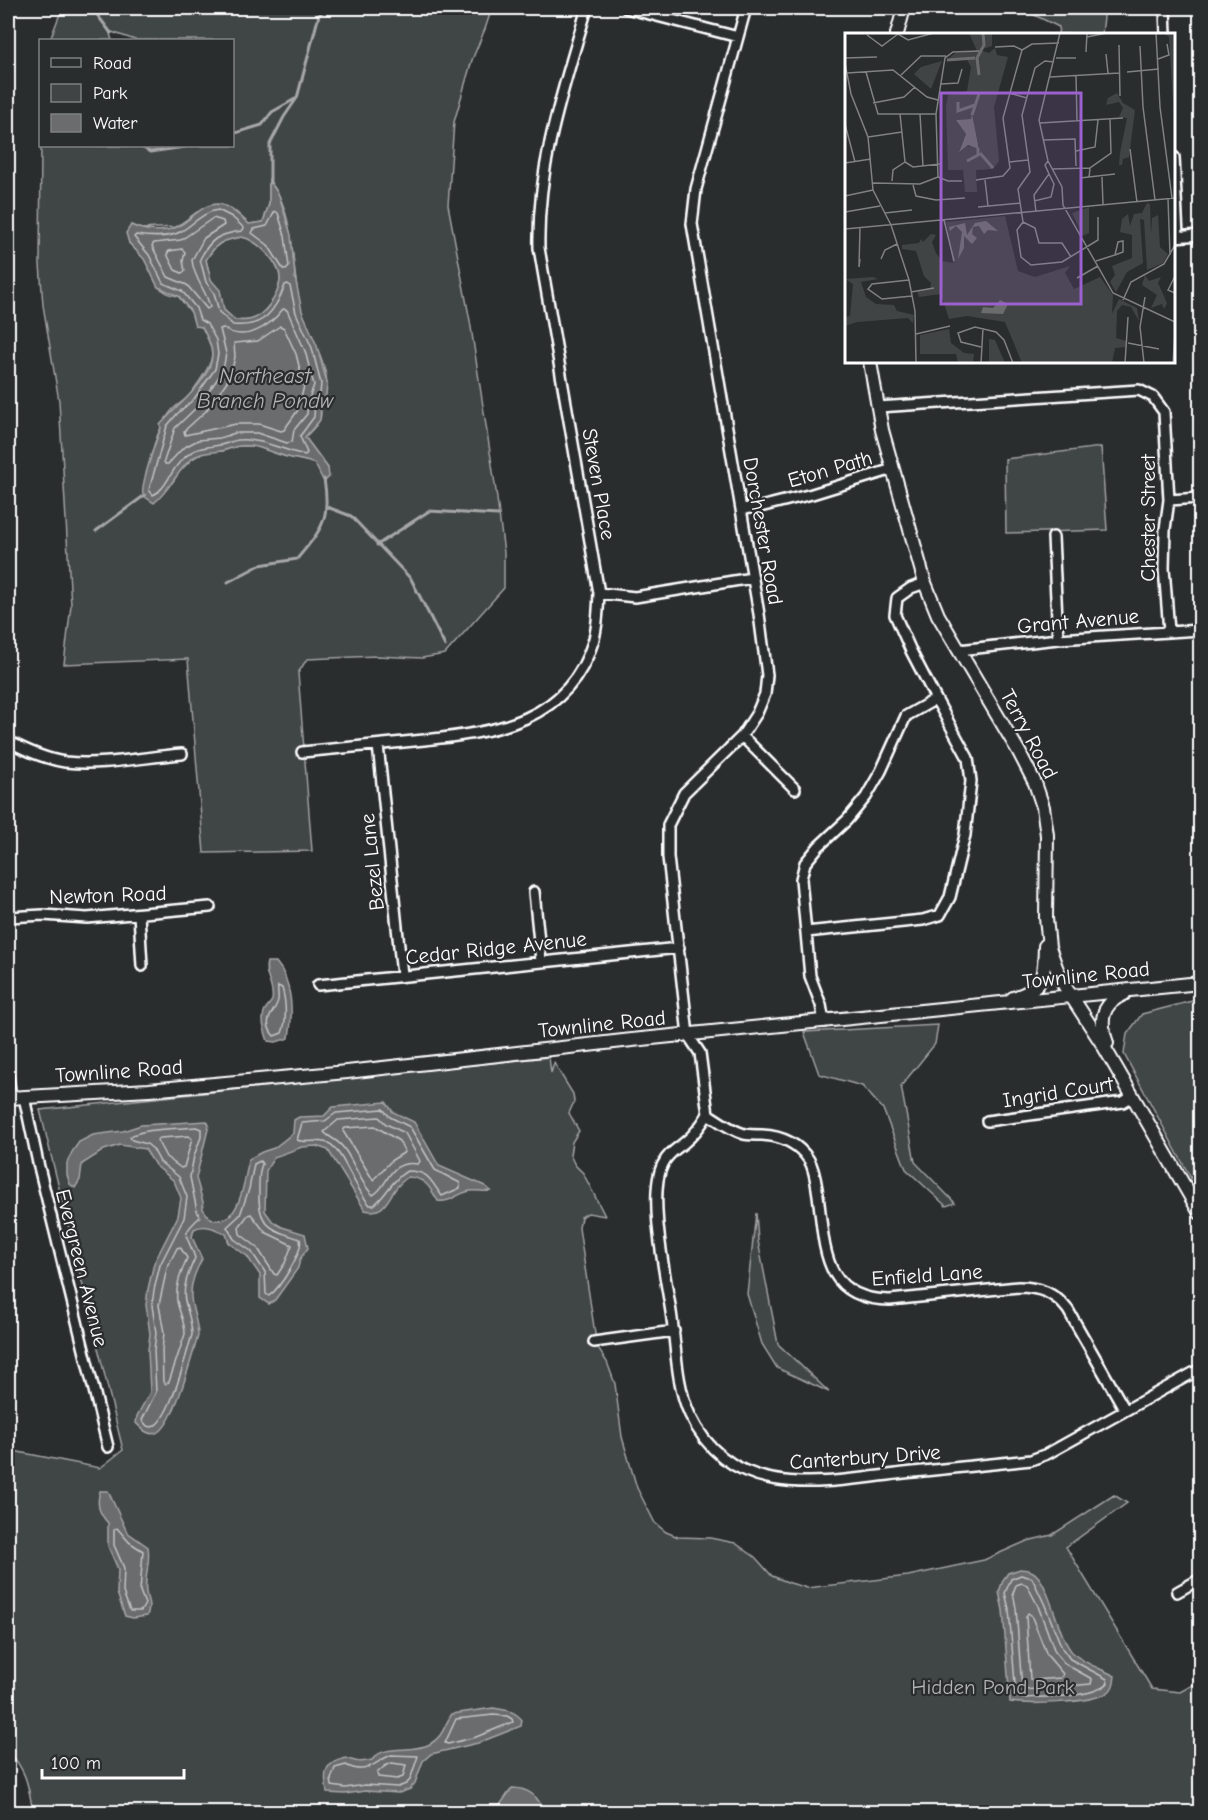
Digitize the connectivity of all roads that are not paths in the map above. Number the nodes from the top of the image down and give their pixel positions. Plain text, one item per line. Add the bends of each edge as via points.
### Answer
1 (587, 8) edge
2 (626, 8) edge
3 (746, 8) edge
4 (904, 8) edge
5 (1165, 8) edge
6 (897, 33) edge
7 (1166, 33) edge
8 (738, 37) junction
9 (1175, 210) edge
10 (1200, 235) edge
11 (1176, 236) edge
12 (870, 363) edge
13 (878, 407) junction
14 (893, 469) junction
15 (1200, 498) edge
16 (1169, 500) junction
17 (741, 509) junction
18 (1053, 537) dead end
19 (752, 578) junction
20 (925, 583) junction
21 (599, 593) junction
22 (1200, 630) edge
23 (1169, 632) junction
24 (1058, 639) junction
25 (959, 650) junction
26 (936, 699) junction
27 (742, 736) junction
28 (8, 741) edge
29 (378, 745) junction
30 (302, 752) dead end
31 (182, 754) dead end
32 (795, 789) dead end
33 (534, 892) dead end
34 (210, 907) dead end
35 (139, 914) junction
36 (8, 918) edge
37 (1046, 918) junction
38 (806, 932) junction
39 (679, 948) junction
40 (541, 961) junction
41 (142, 966) dead end
42 (402, 975) junction
43 (1200, 983) edge
44 (318, 985) dead end
45 (1137, 990) junction
46 (1070, 996) junction
47 (974, 1007) junction
48 (824, 1022) junction
49 (688, 1035) junction
50 (1118, 1069) junction
51 (8, 1076) edge
52 (1133, 1096) junction
53 (24, 1097) junction
54 (9, 1098) edge
55 (708, 1114) junction
56 (987, 1121) dead end
57 (1200, 1213) edge
58 (674, 1330) junction
59 (594, 1342) dead end
60 (1200, 1370) edge
61 (1125, 1410) junction
62 (108, 1447) dead end
63 (1200, 1579) edge
64 (1177, 1592) dead end

1 - 21 street, Steven Place via 556,117 538,213 539,248
2 - 8 street
3 - 8 street, Dorchester Road
4 - 6 street
5 - 7 street
8 - 17 street, Dorchester Road via 696,189 692,224
9 - 11 street
10 - 11 street
12 - 13 street, Terry Road
13 - 14 street, Terry Road
13 - 16 street, Chester Street via 1139,390 1154,397 1164,412
14 - 17 street, Eton Path via 812,494
14 - 20 street, Terry Road
15 - 16 street
16 - 23 street, Chester Street via 1164,568
17 - 19 street, Dorchester Road
18 - 24 street
19 - 21 street via 635,597
19 - 27 street, Dorchester Road via 762,636 765,694
20 - 25 street, Terry Road
20 - 26 street via 897,598 895,615
21 - 29 street, Steven Place via 594,642 585,663 565,692 534,717 494,730
22 - 23 street, Grant Avenue
23 - 24 street, Grant Avenue
24 - 25 street, Grant Avenue
25 - 37 street, Terry Road via 1019,752 1043,807 1047,836
26 - 38 street via 906,716 866,796 805,863 801,879
26 - 38 street via 968,758 971,781 950,897 940,915
27 - 32 street
27 - 39 street, Dorchester Road via 684,793 668,825
28 - 31 street via 64,762
29 - 30 street, Steven Place
29 - 42 street, Bezel Lane
33 - 40 street
34 - 35 street, Newton Road
35 - 36 street, Newton Road
35 - 41 street
37 - 46 street, Terry Road via 1053,957
37 - 47 street via 1045,971 1036,987 1026,994
38 - 48 street via 810,976
39 - 40 street, Cedar Ridge Avenue
39 - 49 street, Dorchester Road
40 - 42 street, Cedar Ridge Avenue
42 - 44 street, Cedar Ridge Avenue
43 - 45 street, Townline Road
45 - 46 street, Townline Road
45 - 50 street via 1114,999 1102,1015 1103,1032
46 - 47 street, Townline Road
46 - 50 street, Terry Road
47 - 48 street, Townline Road
48 - 49 street, Townline Road
49 - 53 street, Townline Road via 347,1072
49 - 55 street via 700,1053
50 - 52 street, Terry Road
51 - 54 street
52 - 56 street, Ingrid Court via 1123,1102
52 - 57 street, Terry Road
53 - 54 street, Townline Road
53 - 62 street, Evergreen Avenue
55 - 58 street, Canterbury Drive via 662,1164 657,1181
55 - 61 street, Enfield Lane via 746,1134 784,1138 809,1160 830,1267 845,1288 873,1300 1018,1287 1047,1292 1068,1310
58 - 59 street
58 - 61 street, Canterbury Drive via 682,1392 700,1432 725,1459 759,1477 779,1481 802,1484 1031,1460
60 - 61 street, Canterbury Drive
63 - 64 street

